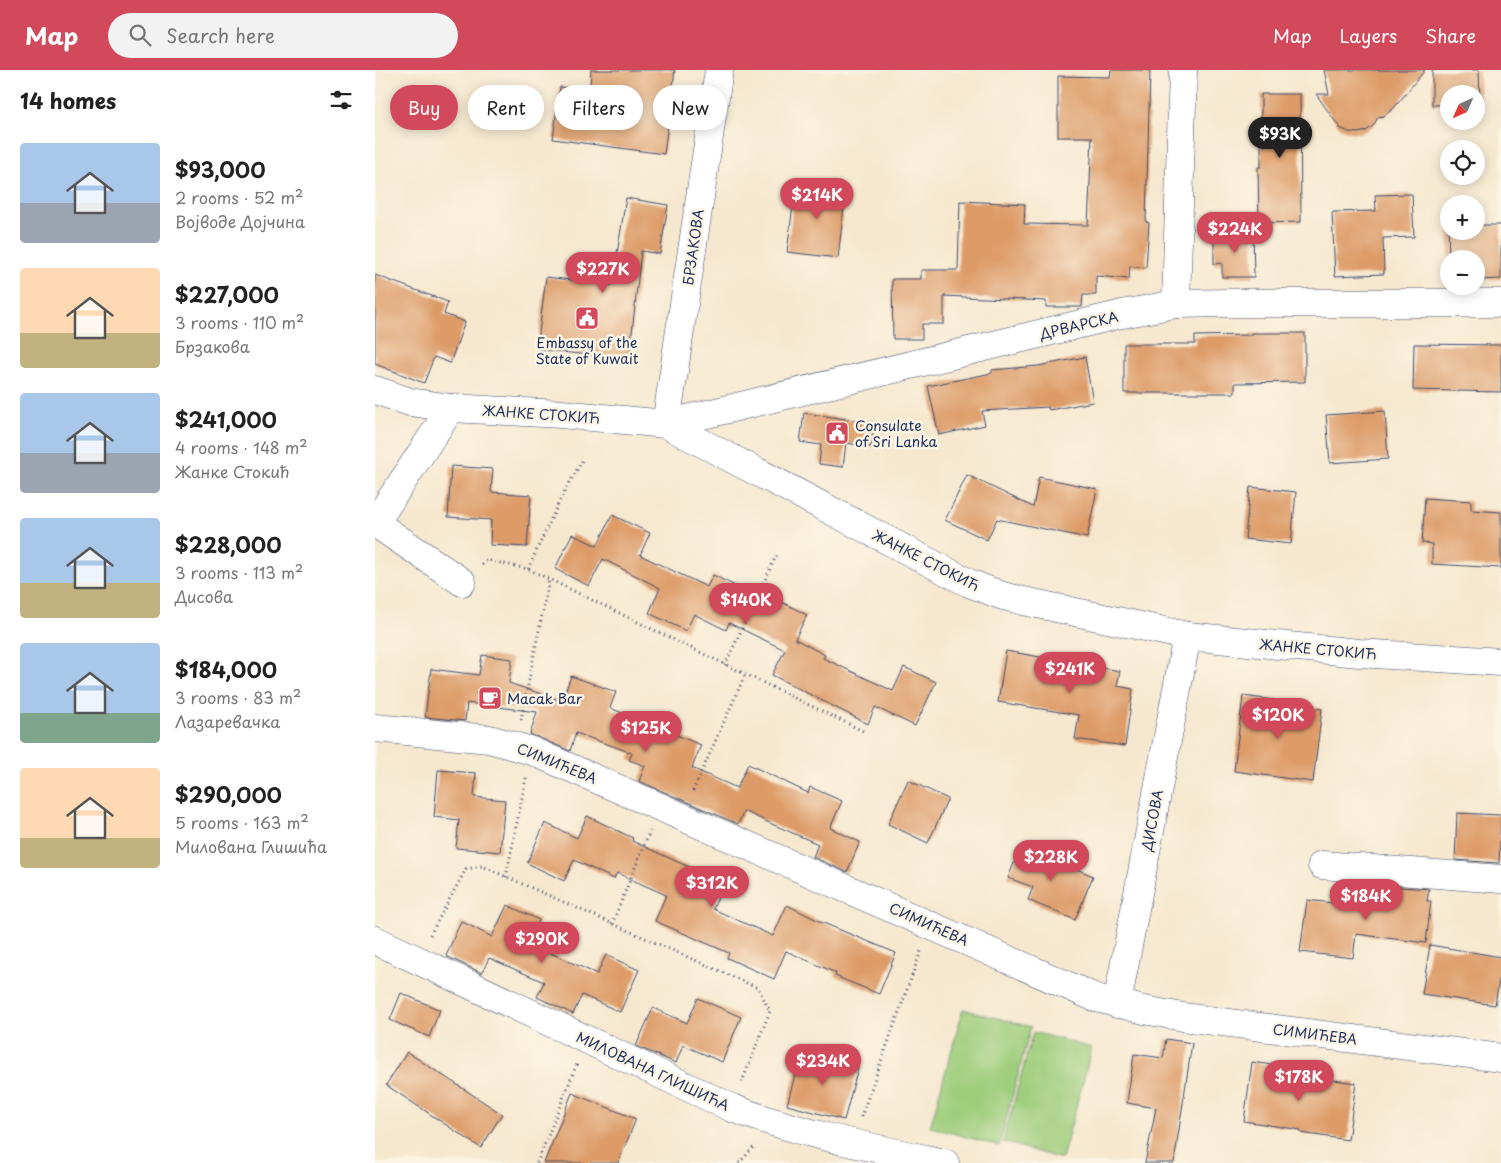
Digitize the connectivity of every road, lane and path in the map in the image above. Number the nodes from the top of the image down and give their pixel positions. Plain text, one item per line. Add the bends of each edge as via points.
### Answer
1 (719, 70) edge
2 (1183, 70) edge
3 (1176, 304) junction
4 (1501, 304) edge
5 (375, 390) edge
6 (451, 408) junction
7 (666, 424) junction
8 (582, 461) dead end
9 (375, 523) edge
10 (778, 552) dead end
11 (527, 569) junction
12 (549, 579) junction
13 (462, 582) joint
14 (1187, 636) junction
15 (1501, 662) edge
16 (725, 665) junction
17 (745, 675) junction
18 (375, 728) edge
19 (863, 731) dead end
20 (516, 746) junction
21 (522, 793) dead end
22 (682, 817) junction
23 (640, 856) dead end
24 (1322, 865) dead end
25 (506, 877) junction
26 (1501, 879) edge
27 (445, 907) dead end
28 (613, 924) junction
29 (930, 925) junction
30 (375, 940) edge
31 (1117, 1004) junction
32 (1501, 1058) edge
33 (572, 1078) dead end
34 (732, 1108) junction
35 (851, 1144) junction
36 (537, 1163) edge
37 (945, 1163) edge

1 - 7 street, БРЗАКОВА
2 - 3 street
3 - 4 street, ДРВАРСКА
3 - 7 street, ДРВАРСКА via 1113,316
5 - 6 street, ЖАНКЕ СТОКИЋ via 410,402
6 - 7 street, ЖАНКЕ СТОКИЋ
6 - 9 street
7 - 14 street, ЖАНКЕ СТОКИЋ via 969,583 1003,596
8 - 11 path
9 - 13 street
10 - 16 path
11 - 12 path
11 - 13 path via 487,560
12 - 16 path
12 - 20 path
14 - 15 street, ЖАНКЕ СТОКИЋ via 1359,653
14 - 31 street, ДИСОВА
16 - 17 path
17 - 19 path
17 - 22 path
18 - 20 street, СИМИЋЕВА via 489,739
20 - 22 street, СИМИЋЕВА
21 - 25 path
22 - 29 street, СИМИЋЕВА
23 - 28 path
24 - 26 street
25 - 27 path via 482,866 466,870
25 - 28 path
28 - 34 path via 758,988 770,1011
29 - 31 street, СИМИЋЕВА via 1072,989
29 - 35 path
30 - 34 street, МИЛОВАНА ГЛИШИЋА
31 - 32 street, СИМИЋЕВА via 1183,1016
33 - 36 path
34 - 35 street, МИЛОВАНА ГЛИШИЋА
35 - 37 street, МИЛОВАНА ГЛИШИЋА

